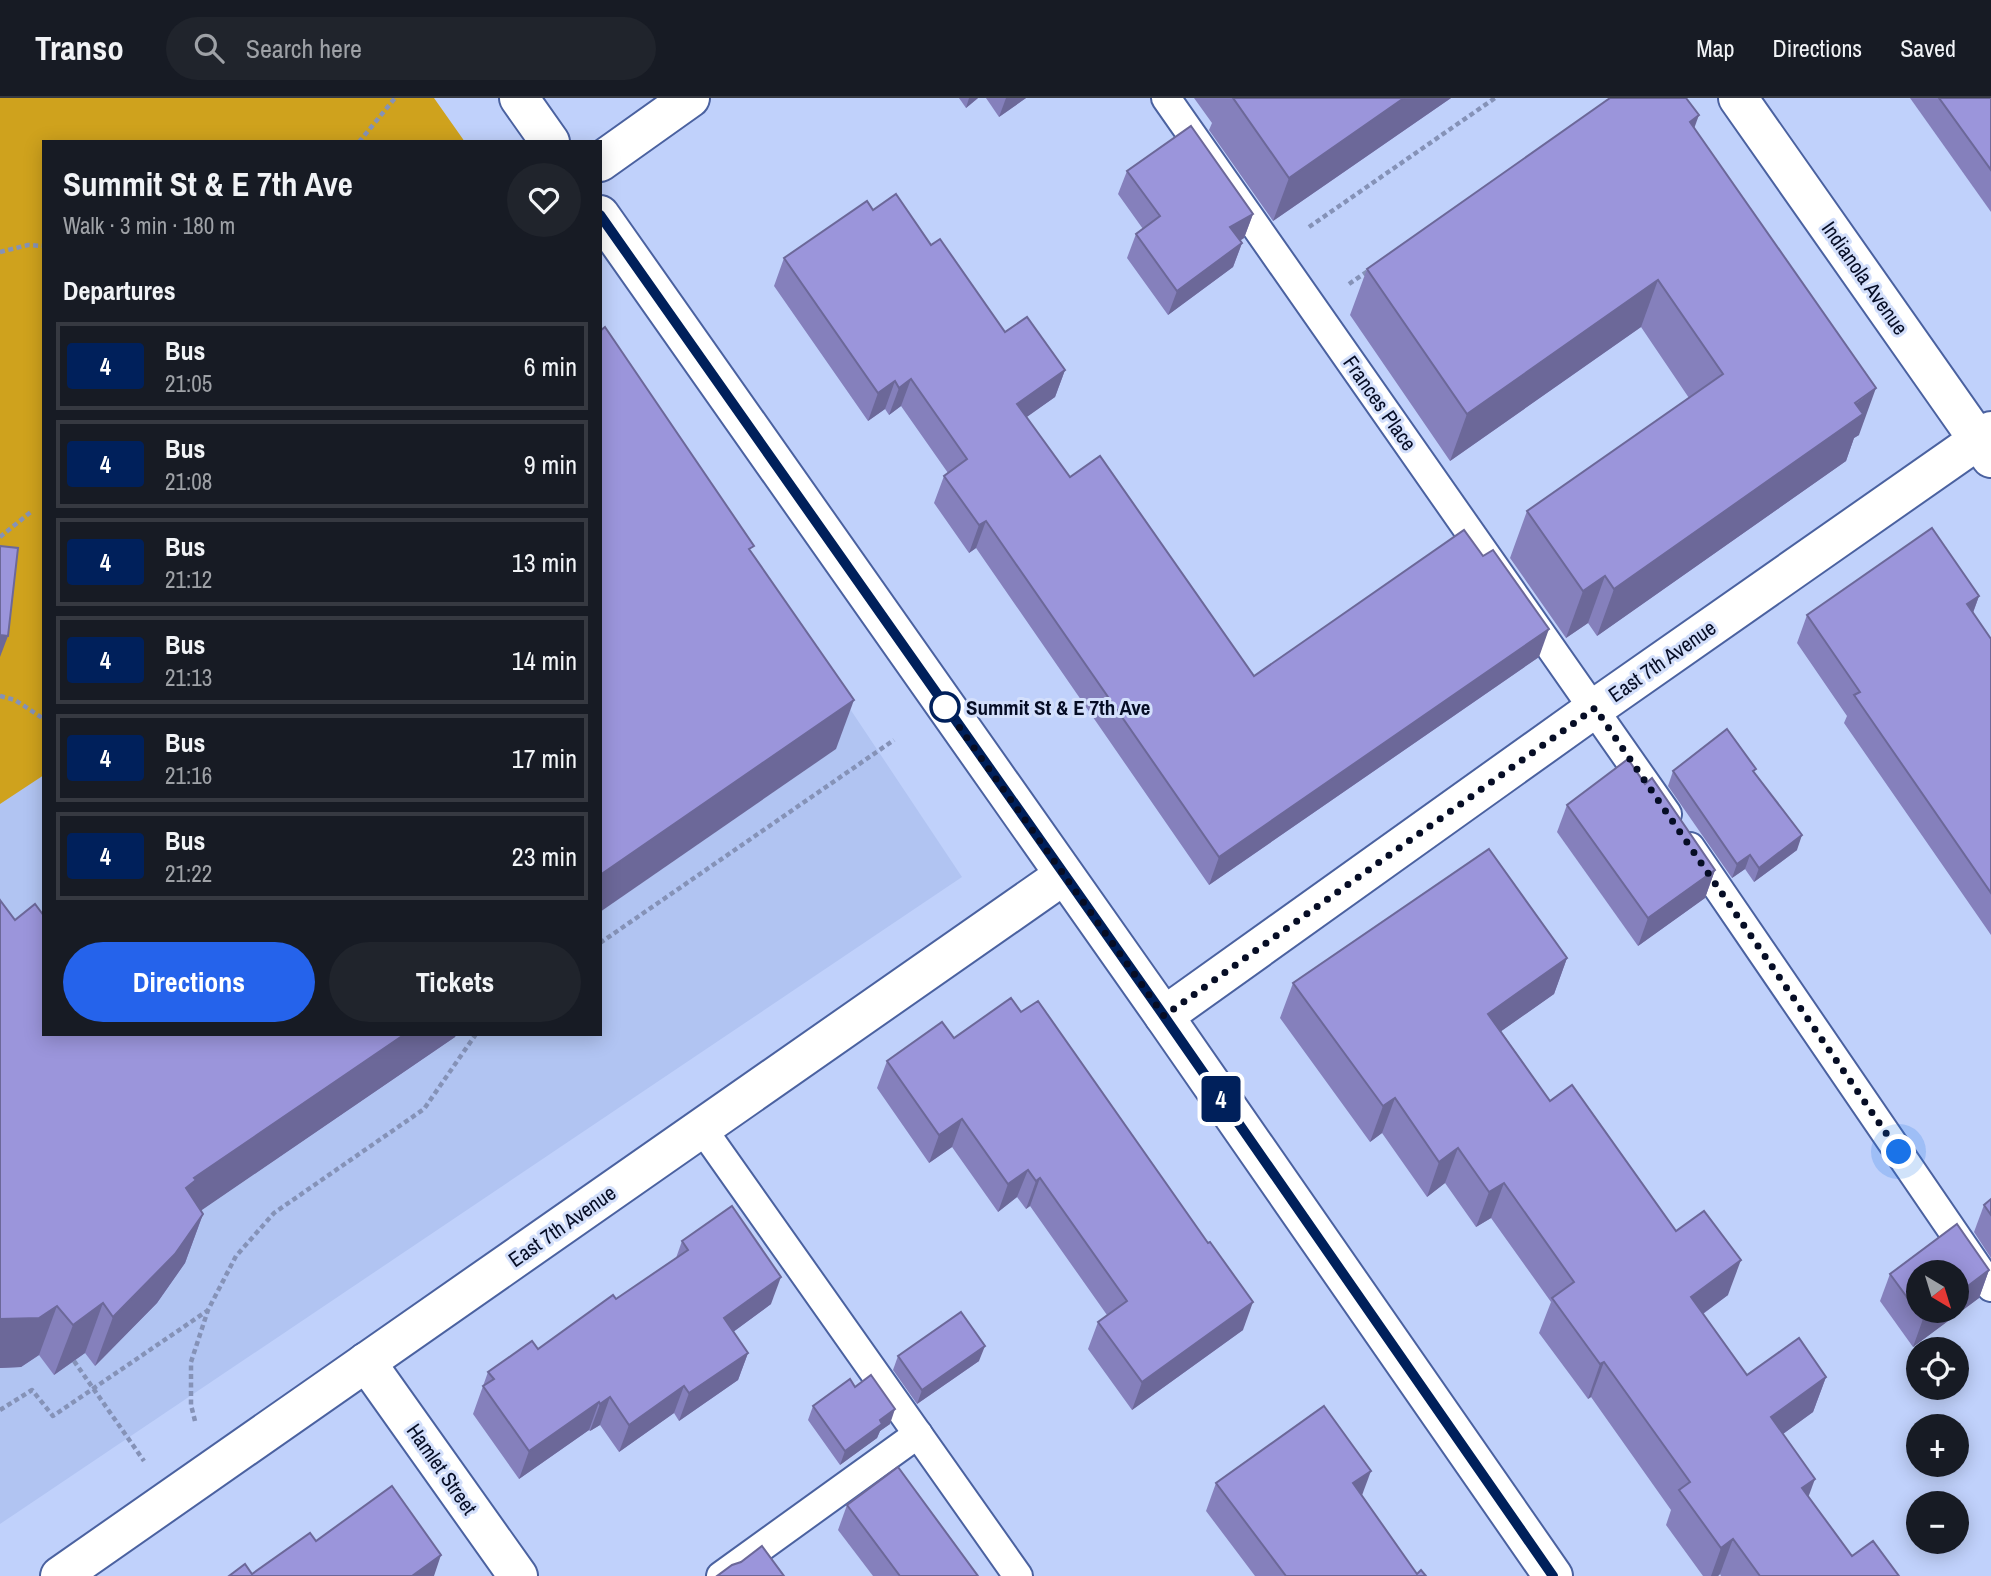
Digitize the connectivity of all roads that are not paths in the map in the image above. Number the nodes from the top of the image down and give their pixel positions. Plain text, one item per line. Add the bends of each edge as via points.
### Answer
1 (519, 98) edge
2 (690, 98) edge
3 (1166, 98) edge
4 (1738, 98) edge
5 (549, 140) edge
6 (602, 161) edge
7 (602, 218) edge
8 (1987, 443) edge
9 (1595, 708) junction
10 (1064, 875) junction
11 (1164, 1016) junction
12 (701, 1127) junction
13 (1991, 1287) edge
14 (366, 1362) junction
15 (918, 1434) junction
16 (60, 1576) edge
17 (518, 1576) edge
18 (721, 1576) edge
19 (1018, 1576) edge
20 (1553, 1576) edge

1 - 5 street
2 - 6 street
3 - 9 lane, Frances Place
4 - 8 street, Indianola Avenue
7 - 10 street
8 - 9 street, East 7th Avenue
9 - 11 street, East 7th Avenue
9 - 13 lane, Frances Place
10 - 11 street
10 - 12 street, East 7th Avenue
11 - 20 street
12 - 14 street, East 7th Avenue
12 - 15 lane
14 - 16 street, East 7th Avenue
14 - 17 street, Hamlet Street
15 - 18 lane
15 - 19 lane

